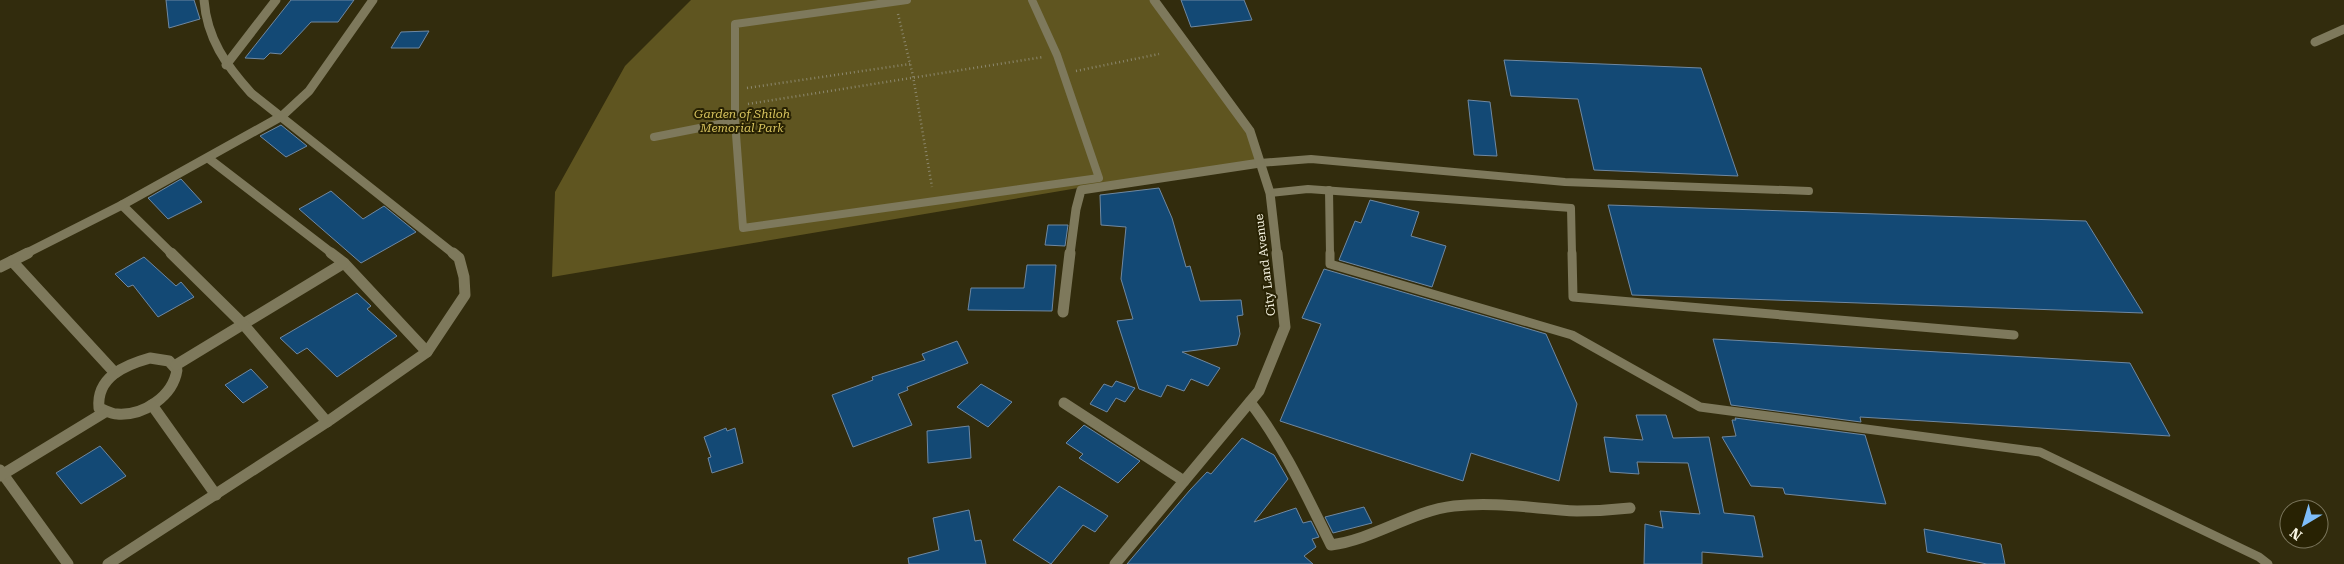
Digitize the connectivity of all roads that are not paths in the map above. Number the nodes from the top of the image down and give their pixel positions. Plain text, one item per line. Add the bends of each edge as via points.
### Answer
1 (204, 0) edge
2 (276, 0) edge
3 (373, 0) edge
4 (907, 0) edge
5 (1032, 0) edge
6 (1154, 0) edge
7 (861, 3) edge
8 (2344, 29) edge
9 (2315, 42) dead end
10 (226, 65) junction
11 (735, 89) joint
12 (282, 116) junction
13 (735, 121) junction
14 (654, 137) dead end
15 (208, 158) junction
16 (1260, 163) junction
17 (1329, 190) junction
18 (1808, 191) dead end
19 (1270, 193) junction
20 (122, 205) junction
21 (12, 261) junction
22 (344, 263) junction
23 (0, 267) edge
24 (1064, 312) dead end
25 (244, 325) junction
26 (2014, 335) dead end
27 (428, 352) junction
28 (176, 365) junction
29 (115, 373) junction
30 (1250, 402) junction
31 (1064, 403) dead end
32 (152, 405) junction
33 (105, 412) junction
34 (327, 422) junction
35 (1, 473) edge
36 (1184, 481) junction
37 (216, 495) junction
38 (1630, 508) dead end
39 (68, 564) edge
40 (108, 564) edge
41 (1114, 564) edge
42 (2268, 564) edge

1 - 10 street via 212,44
2 - 10 street
3 - 12 street via 309,91
4 - 7 lane
5 - 13 lane via 1057,54 1099,178 743,228
6 - 16 street, City Land Avenue via 1250,131
7 - 11 lane via 735,24
8 - 9 street
10 - 12 street via 251,93
11 - 13 lane
12 - 15 street
12 - 27 street via 459,258 465,295
13 - 14 lane
15 - 20 street
15 - 22 street
16 - 18 lane via 1311,160 1565,182
16 - 19 street, City Land Avenue
16 - 24 street via 1081,190
17 - 19 lane
17 - 26 lane via 1571,208 1573,297
17 - 42 lane via 1330,264 1572,335 1700,407 2040,452
19 - 30 street, City Land Avenue via 1285,327 1259,391
20 - 21 street
20 - 25 street
21 - 23 street
21 - 29 street
22 - 25 street
22 - 27 street
25 - 28 street
25 - 34 street
27 - 34 street
28 - 29 street via 170,360 150,358
28 - 32 street via 177,380
29 - 33 street via 105,382 96,400 98,408
30 - 36 street, City Land Avenue
30 - 38 street via 1290,462 1331,545 1349,544 1453,506 1536,506 1595,511
31 - 36 street
32 - 33 street via 126,414
32 - 37 street
33 - 35 street
34 - 37 street
35 - 39 street
36 - 41 street, City Land Avenue
37 - 40 street

